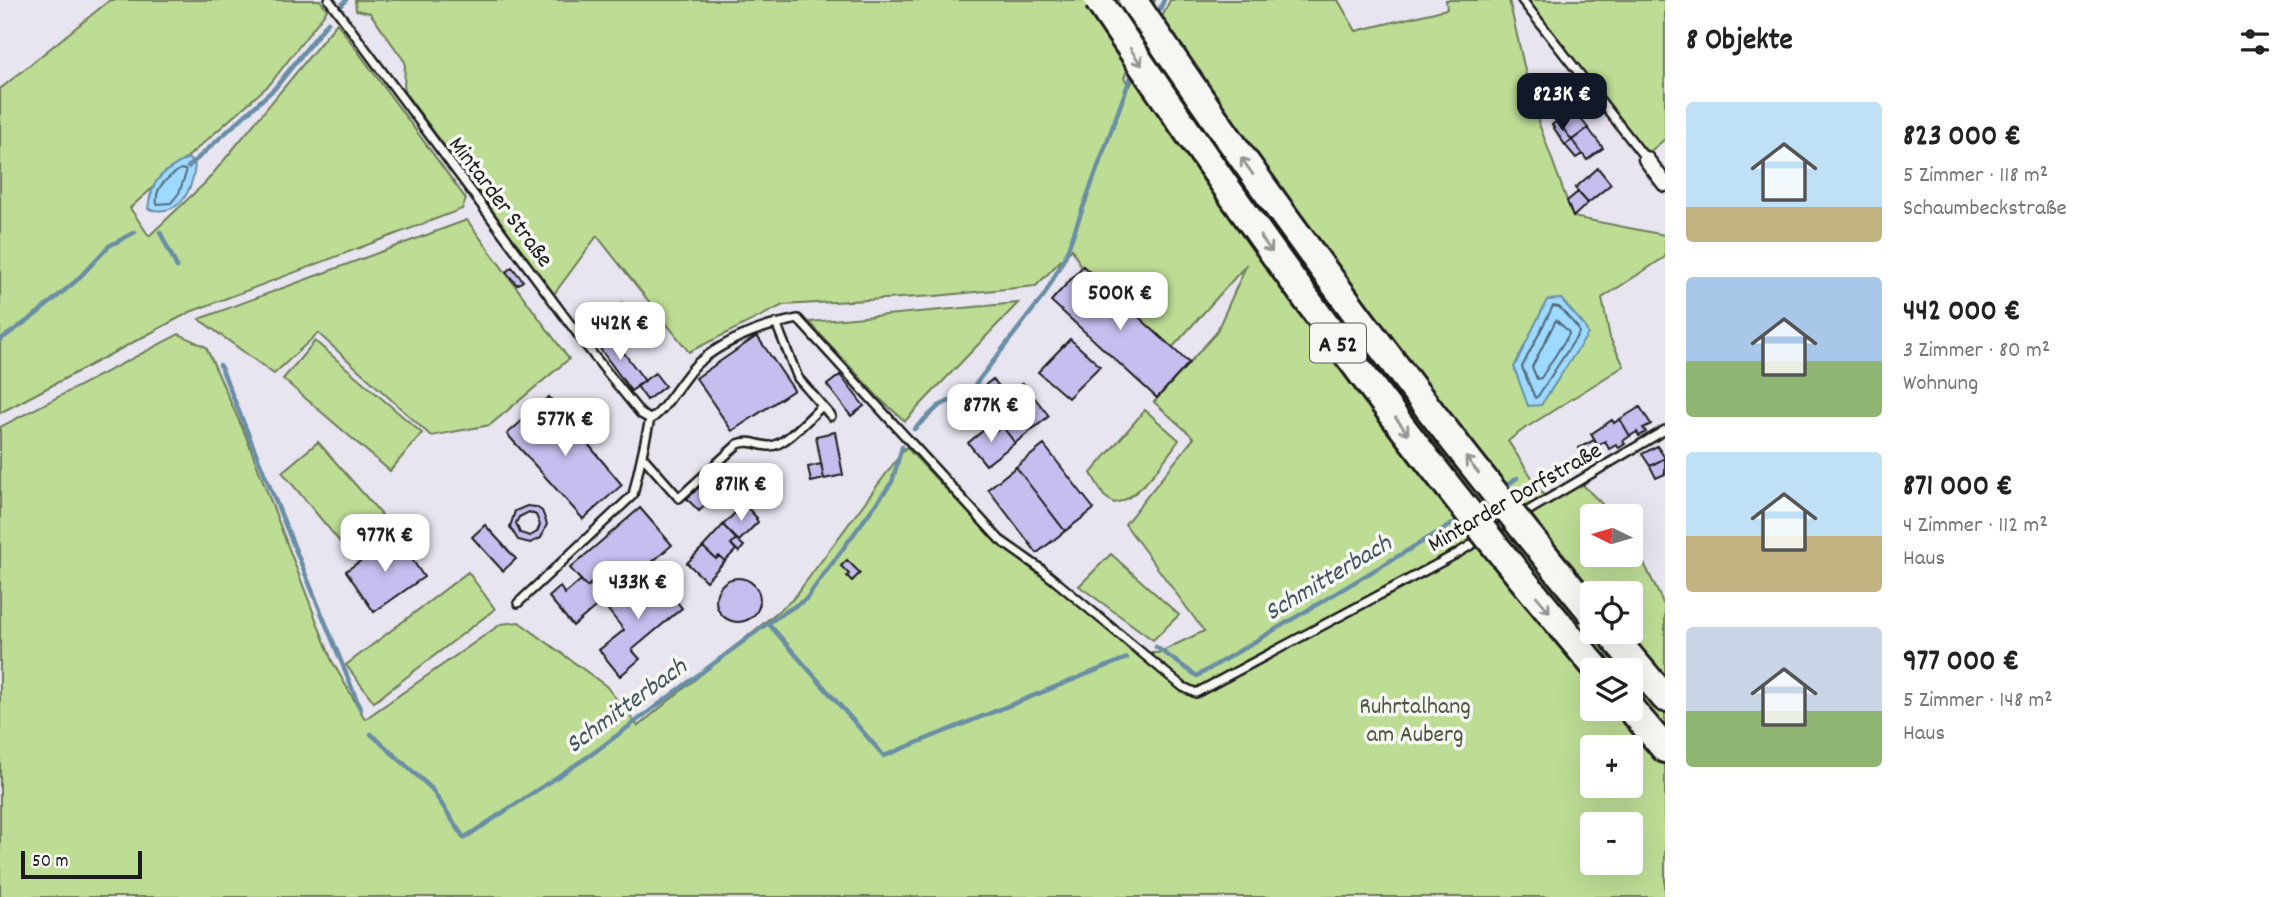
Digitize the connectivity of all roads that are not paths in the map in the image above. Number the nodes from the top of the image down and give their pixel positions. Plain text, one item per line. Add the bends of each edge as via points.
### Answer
1 (329, 0) edge
2 (1098, 0) edge
3 (1133, 0) edge
4 (1522, 0) edge
5 (1646, 159) joint
6 (1665, 184) edge
7 (776, 323) junction
8 (822, 406) junction
9 (831, 416) dead end
10 (650, 419) junction
11 (1665, 430) edge
12 (643, 457) junction
13 (1580, 598) edge
14 (518, 603) dead end
15 (1619, 644) edge
16 (1588, 658) edge
17 (1665, 698) edge
18 (1641, 721) edge
19 (1665, 749) edge

1 - 10 lane, Mintarder Straße via 594,356 640,414
2 -> 16 highway, A 52, bridge via 1340,346
13 -> 3 highway, A 52, bridge via 1469,463 1326,275
4 - 5 lane
5 - 6 street
7 - 8 lane via 798,378
7 - 10 lane via 733,340 698,362 659,415
7 - 11 lane, Mintarder Dorfstraße via 798,319 1000,540 1196,693 1458,553
8 - 9 lane
8 - 12 lane via 780,444 738,444 679,498
10 - 12 lane
12 - 14 lane via 633,495
15 - 17 highway
18 - 19 highway

